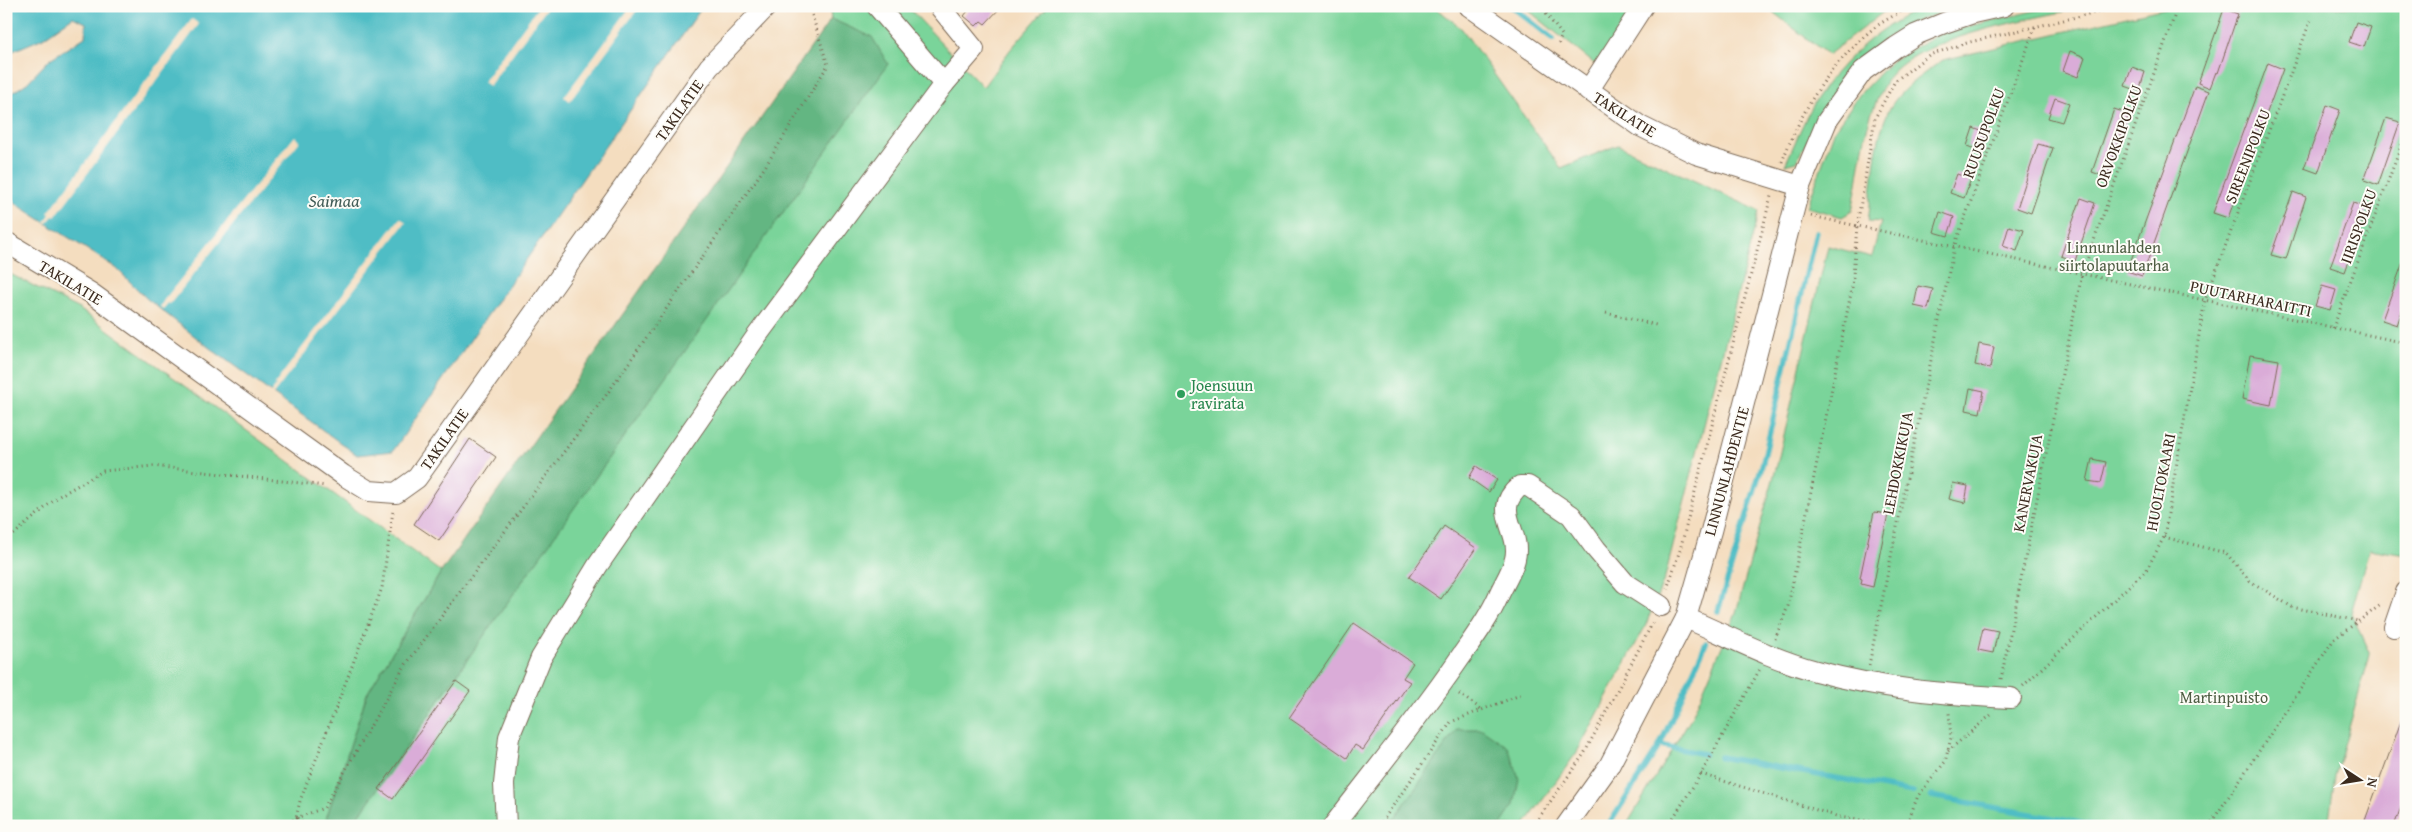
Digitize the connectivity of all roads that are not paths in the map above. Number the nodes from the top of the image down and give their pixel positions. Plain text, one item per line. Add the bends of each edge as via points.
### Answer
1 (767, 6) edge
2 (877, 6) edge
3 (939, 6) edge
4 (1469, 6) edge
5 (1642, 6) edge
6 (2004, 6) edge
7 (944, 84) junction
8 (1588, 91) junction
9 (1800, 186) junction
10 (6, 242) edge
11 (2398, 596) edge
12 (1661, 606) road end
13 (1686, 618) junction
14 (2394, 626) dead end
15 (2004, 698) road end
16 (506, 826) edge
17 (1333, 826) edge
18 (1566, 826) edge

1 - 10 street, TAKILATIE via 710,68 417,478 396,493 369,491 343,475 91,293
2 - 7 street
3 - 7 street via 974,49
4 - 8 street, TAKILATIE
5 - 8 street
6 - 9 street, LINNUNLAHDENTIE via 1973,13 1915,35 1863,71 1841,98 1823,129
7 - 16 street via 750,345 598,565 541,658 509,737 504,784
8 - 9 street, TAKILATIE via 1640,126 1696,154
9 - 13 street, LINNUNLAHDENTIE
11 - 14 street
12 - 17 street via 1625,583 1572,515 1528,486 1520,486 1511,494 1506,506 1515,538 1516,559 1491,614 1440,687
13 - 15 street via 1814,671 1925,693
13 - 18 street, LINNUNLAHDENTIE via 1609,766

